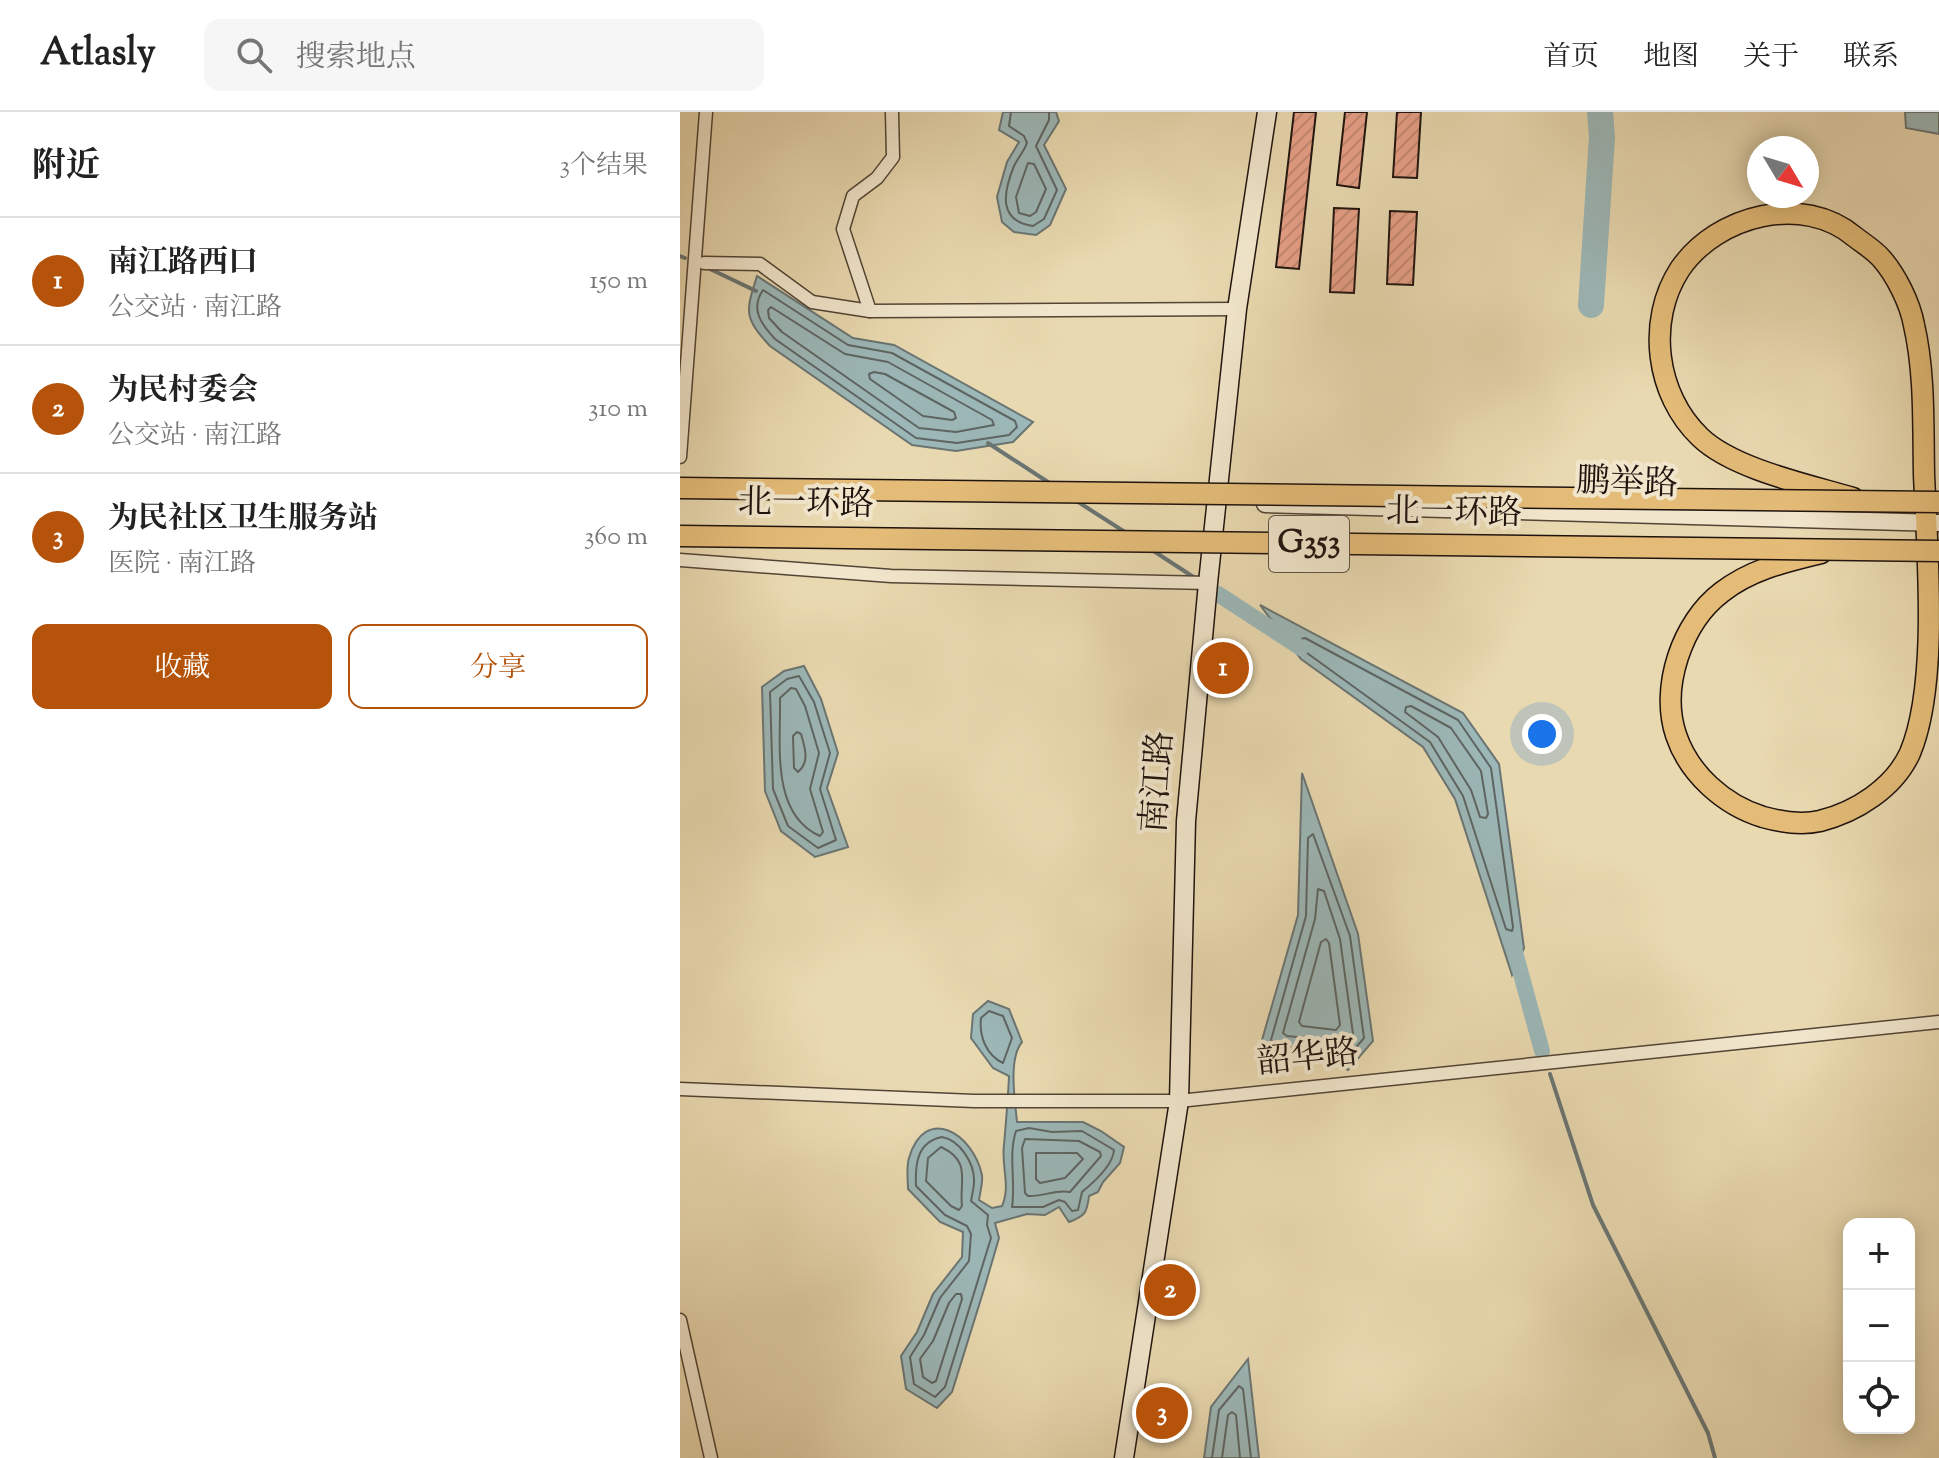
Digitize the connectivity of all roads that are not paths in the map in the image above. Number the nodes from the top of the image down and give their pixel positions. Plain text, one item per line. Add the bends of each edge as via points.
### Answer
1 (706, 112) edge
2 (892, 112) edge
3 (1267, 112) edge
4 (704, 263) dead end
5 (1237, 309) junction
6 (870, 311) junction
7 (680, 457) edge
8 (680, 488) edge
9 (1861, 501) junction
10 (1939, 502) edge
11 (1217, 503) junction
12 (1933, 523) edge
13 (680, 536) edge
14 (1834, 550) junction
15 (1939, 551) edge
16 (680, 560) edge
17 (1208, 583) junction
18 (1939, 1022) edge
19 (680, 1089) edge
20 (1179, 1101) junction
21 (680, 1320) edge
22 (711, 1458) edge
23 (1124, 1458) edge

1 - 7 street
2 - 6 street via 893,157 853,196 843,229
3 - 5 main road, 南江路
4 - 6 street via 760,264 812,302
5 - 6 street
5 - 11 main road, 南江路
8 - 9 highway, 北一环路 / G353, bridge
9 - 10 highway, 北一环路 / G353, bridge
9 - 12 highway, bridge via 1726,455 1700,438 1670,392 1660,360 1665,303 1680,270 1722,231 1757,216 1793,212 1849,232 1881,258 1914,321
11 - 12 street, 鹏举路
11 - 17 main road, 南江路
12 - 14 highway, bridge via 1922,715 1910,755 1885,788 1853,809 1817,822 1782,822 1748,812 1716,793 1697,773 1676,735 1673,682 1693,623 1719,594 1758,569
13 - 14 highway, 北一环路 / G353, bridge
14 - 15 highway, 北一环路 / G353, bridge
16 - 17 street via 891,576
17 - 20 main road, 南江路 via 1186,821
18 - 20 street, 韶华路
19 - 20 street, 韶华路 via 974,1101
20 - 23 main road, 南江路
21 - 22 street

